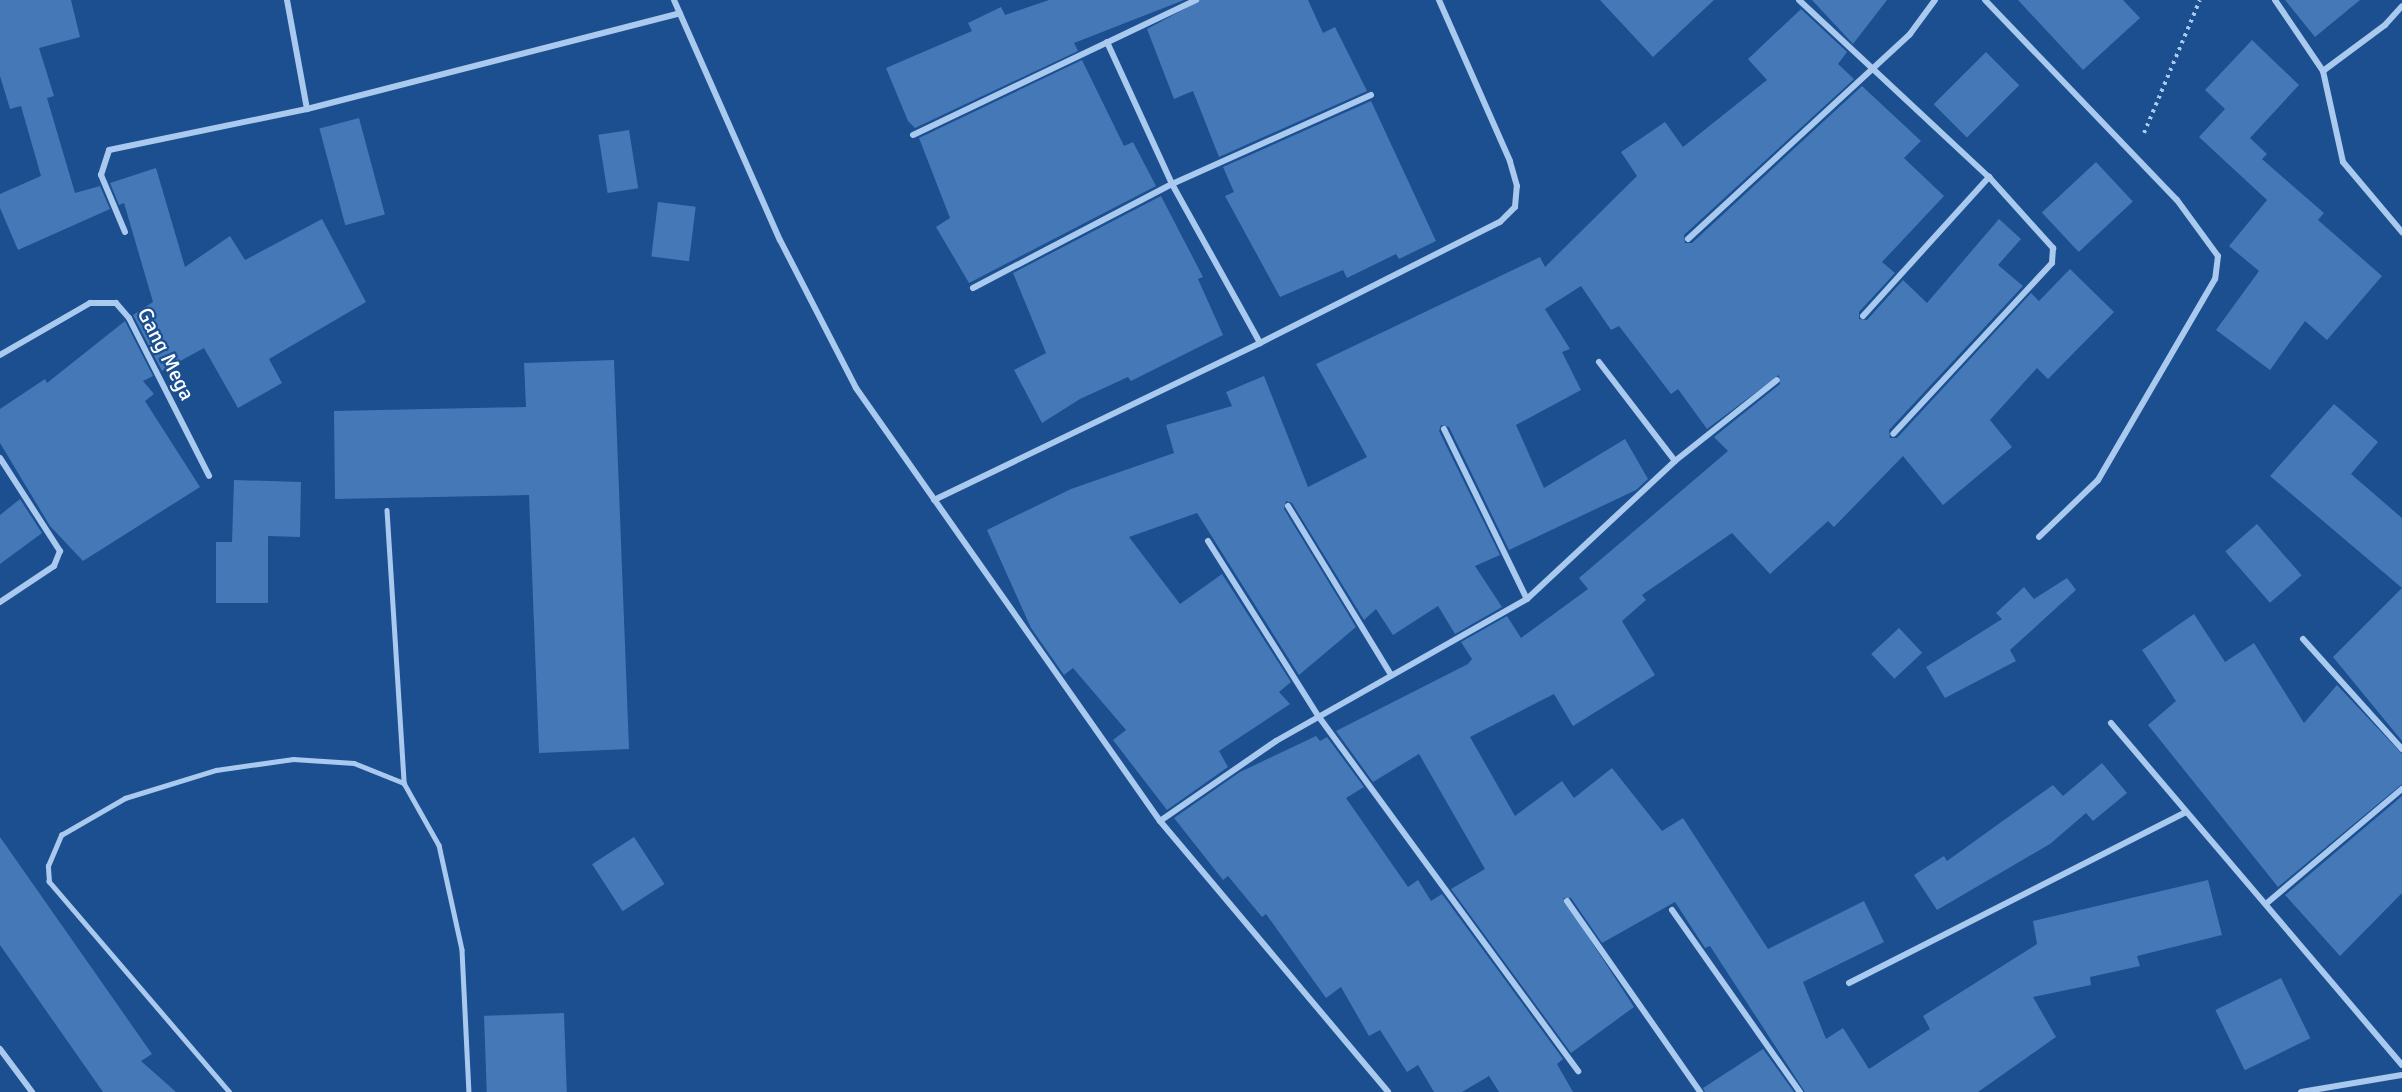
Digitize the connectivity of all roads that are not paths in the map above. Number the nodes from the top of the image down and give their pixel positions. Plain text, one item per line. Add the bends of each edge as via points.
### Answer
1 (286, 0) edge
2 (674, 0) edge
3 (1196, 0) edge
4 (1439, 0) edge
5 (1798, 0) edge
6 (1935, 0) edge
7 (1985, 0) edge
8 (2275, 0) edge
9 (2402, 6) edge
10 (680, 13) junction
11 (1107, 42) junction
12 (1871, 69) junction
13 (2323, 71) junction
14 (1371, 95) dead end
15 (307, 108) junction
16 (913, 135) dead end
17 (1989, 177) junction
18 (1172, 184) junction
19 (125, 232) dead end
20 (2402, 232) edge
21 (1689, 239) dead end
22 (973, 288) dead end
23 (1863, 316) dead end
24 (1260, 343) junction
25 (0, 355) edge
26 (1599, 362) dead end
27 (1777, 380) dead end
28 (1444, 429) dead end
29 (1893, 434) dead end
30 (0, 458) edge
31 (1675, 461) junction
32 (209, 476) dead end
33 (934, 500) junction
34 (1288, 506) dead end
35 (387, 510) dead end
36 (2039, 537) dead end
37 (1208, 541) dead end
38 (1527, 599) junction
39 (0, 602) edge
40 (2302, 639) dead end
41 (1391, 675) junction
42 (1319, 717) junction
43 (2111, 723) dead end
44 (2402, 749) edge
45 (404, 783) junction
46 (2402, 789) edge
47 (2186, 813) junction
48 (1160, 821) junction
49 (1568, 901) dead end
50 (2267, 903) junction
51 (1672, 910) dead end
52 (1849, 983) dead end
53 (0, 1048) edge
54 (2402, 1065) edge
55 (1578, 1071) dead end
56 (2402, 1075) edge
57 (32, 1092) edge
58 (229, 1092) edge
59 (469, 1092) edge
60 (1388, 1092) edge
61 (1700, 1092) edge
62 (1800, 1092) edge
63 (2301, 1092) edge

1 - 15 street
2 - 10 street
3 - 11 street
4 - 24 street via 1510,161 1517,186 1515,207 1500,222
5 - 12 street
6 - 12 street via 1910,34
7 - 36 street via 2136,156 2211,246 2218,266 2098,480
8 - 13 street
9 - 13 street via 2376,33
10 - 15 street
10 - 33 street via 822,327 856,388
11 - 16 street
11 - 18 street
12 - 17 street
12 - 21 street
13 - 20 street via 2343,162
14 - 18 street
15 - 19 street via 109,150 100,175
17 - 23 street
17 - 29 street via 2048,241 2052,263
18 - 22 street
18 - 24 street
24 - 33 street
25 - 32 street, Gang Mega via 90,303 116,303 129,318
26 - 31 street
27 - 31 street
28 - 38 street
30 - 39 street via 60,551 54,566
31 - 38 street
33 - 48 street
34 - 41 street
35 - 45 lane
37 - 42 street
38 - 41 street
40 - 44 street
41 - 42 street
42 - 48 street
42 - 55 street
43 - 47 street
45 - 58 lane via 354,763 293,759 216,770 163,782 94,813 61,835 51,850 49,882
45 - 59 lane via 439,845 462,950
46 - 50 street
47 - 50 street
47 - 52 street
48 - 60 street
49 - 61 street
50 - 54 street
51 - 62 street
53 - 57 street
56 - 63 street

